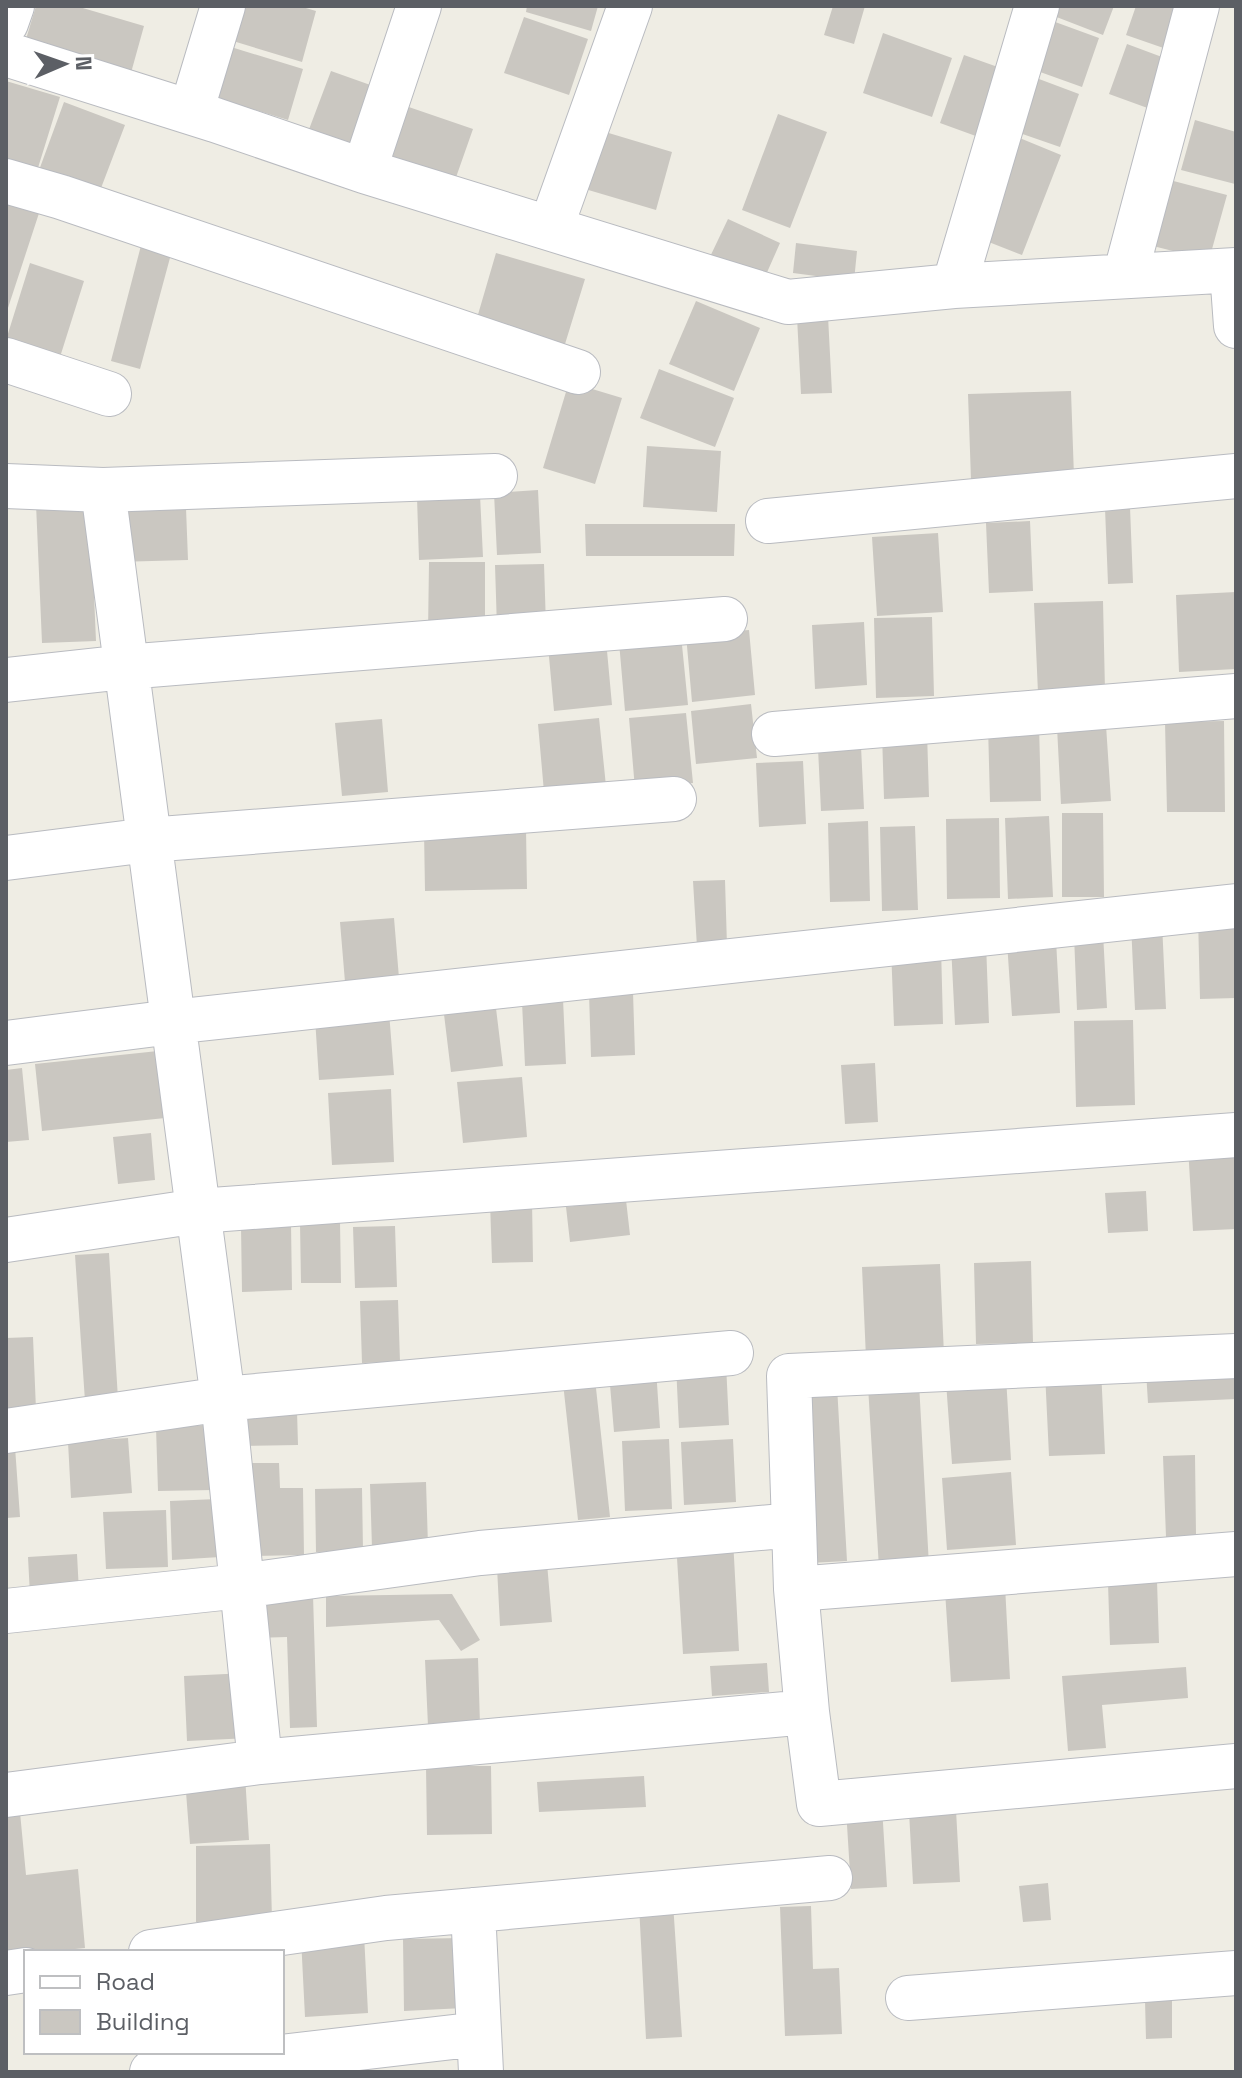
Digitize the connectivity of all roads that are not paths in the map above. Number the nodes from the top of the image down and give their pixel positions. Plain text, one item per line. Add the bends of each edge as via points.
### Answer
1 (12, 6) edge
2 (223, 6) edge
3 (419, 6) edge
4 (630, 6) edge
5 (1037, 6) edge
6 (1197, 6) edge
7 (6, 23) edge
8 (6, 54) edge
9 (191, 112) junction
10 (364, 171) junction
11 (6, 181) edge
12 (551, 227) junction
13 (1234, 271) edge
14 (1125, 276) junction
15 (954, 286) junction
16 (1236, 326) edge
17 (6, 360) edge
18 (578, 372) dead end
19 (109, 394) dead end
20 (495, 476) dead end
21 (1236, 476) edge
22 (6, 486) edge
23 (103, 490) junction
24 (768, 521) dead end
25 (725, 619) dead end
26 (125, 667) junction
27 (6, 680) edge
28 (1236, 696) edge
29 (774, 734) dead end
30 (674, 799) dead end
31 (148, 840) junction
32 (6, 858) edge
33 (1236, 906) edge
34 (172, 1022) junction
35 (6, 1043) edge
36 (1236, 1135) edge
37 (198, 1211) junction
38 (6, 1240) edge
39 (731, 1353) dead end
40 (1236, 1356) edge
41 (223, 1399) junction
42 (6, 1431) edge
43 (794, 1525) junction
44 (1236, 1554) edge
45 (241, 1586) junction
46 (796, 1589) junction
47 (6, 1611) edge
48 (807, 1712) junction
49 (260, 1762) junction
50 (1236, 1766) edge
51 (6, 1795) edge
52 (830, 1878) dead end
53 (473, 1910) junction
54 (165, 1950) edge
55 (1236, 1973) edge
56 (908, 1998) dead end
57 (480, 2053) edge
58 (152, 2072) edge

1 - 7 street
2 - 9 street
3 - 10 street
4 - 12 street
5 - 15 street
6 - 14 street
8 - 9 street
9 - 10 street
10 - 12 street
11 - 18 street
12 - 15 street via 788,302
13 - 14 street
13 - 16 street
14 - 15 street
17 - 19 street
20 - 23 street
21 - 24 street
22 - 23 street
23 - 26 street
25 - 26 street
26 - 27 street
26 - 31 street
28 - 29 street
30 - 31 street
31 - 32 street
31 - 34 street
33 - 34 street
34 - 35 street
34 - 37 street
36 - 37 street
37 - 38 street
37 - 41 street
39 - 41 street
40 - 43 street via 789,1376
41 - 42 street
41 - 45 street
43 - 45 street via 480,1553
43 - 46 street
44 - 46 street
45 - 47 street
45 - 49 street
46 - 48 street
48 - 49 street
48 - 50 street via 819,1804
49 - 51 street
52 - 53 street
53 - 54 street
53 - 57 street
55 - 56 street
57 - 58 street

